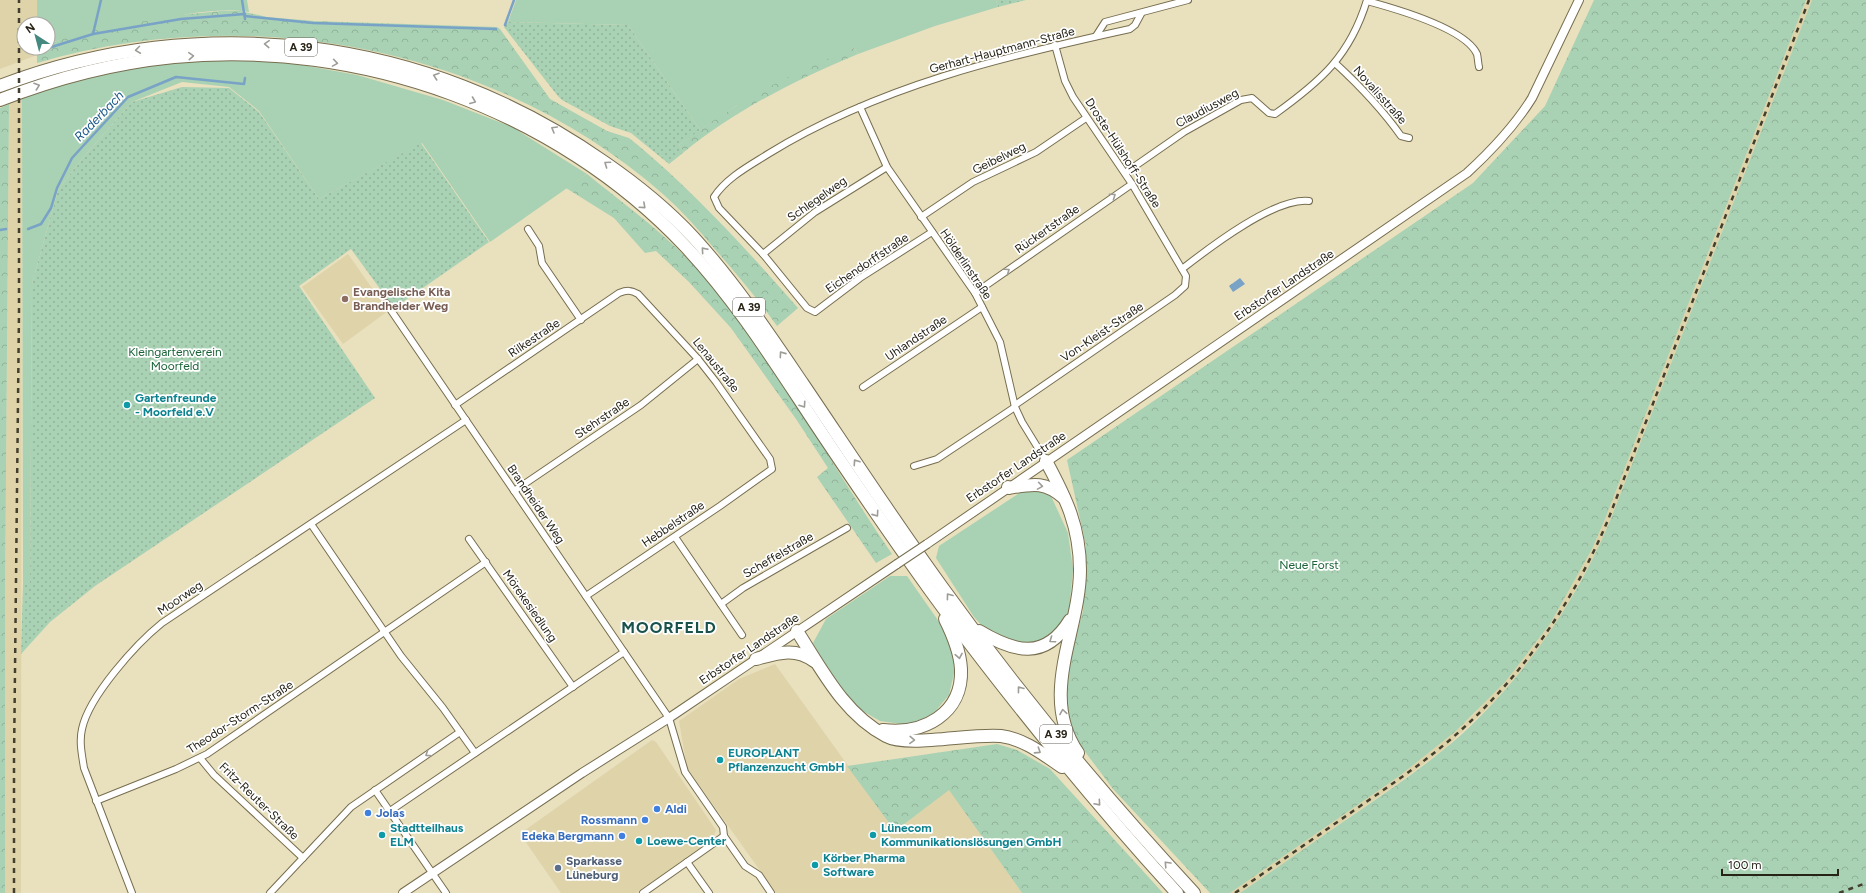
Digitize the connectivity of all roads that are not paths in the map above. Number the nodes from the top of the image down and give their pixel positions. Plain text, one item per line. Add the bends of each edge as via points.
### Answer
1 (1188, 0) edge
2 (1367, 0) edge
3 (1579, 0) edge
4 (1141, 14) junction
5 (1096, 36) junction
6 (1055, 45) junction
7 (1335, 63) junction
8 (1479, 66) dead end
9 (0, 86) edge
10 (0, 100) edge
11 (860, 107) junction
12 (1086, 118) junction
13 (1409, 138) dead end
14 (887, 167) junction
15 (1125, 173) junction
16 (1132, 184) junction
17 (1309, 202) dead end
18 (921, 217) junction
19 (528, 229) dead end
20 (932, 232) junction
21 (763, 254) junction
22 (1182, 268) junction
23 (626, 290) joint
24 (975, 293) junction
25 (386, 303) dead end
26 (982, 306) junction
27 (815, 312) joint
28 (581, 320) junction
29 (698, 358) junction
30 (863, 387) dead end
31 (455, 405) junction
32 (1015, 406) junction
33 (466, 420) junction
34 (1046, 461) junction
35 (914, 466) dead end
36 (772, 469) joint
37 (1008, 487) junction
38 (514, 491) junction
39 (1068, 502) junction
40 (311, 524) junction
41 (847, 528) dead end
42 (675, 537) junction
43 (469, 538) dead end
44 (486, 562) junction
45 (586, 596) junction
46 (934, 596) junction
47 (721, 604) junction
48 (1076, 610) junction
49 (973, 627) junction
50 (797, 631) junction
51 (385, 632) junction
52 (742, 635) dead end
53 (624, 652) junction
54 (756, 659) junction
55 (818, 664) junction
56 (573, 687) junction
57 (669, 718) junction
58 (876, 729) junction
59 (460, 732) junction
60 (475, 753) junction
61 (200, 758) junction
62 (1072, 774) junction
63 (376, 790) junction
64 (1107, 795) junction
65 (96, 801) junction
66 (390, 811) junction
67 (724, 836) junction
68 (303, 858) junction
69 (687, 862) junction
70 (432, 874) junction
71 (652, 886) junction
72 (132, 893) edge
73 (270, 893) edge
74 (403, 893) edge
75 (446, 893) edge
76 (643, 893) edge
77 (657, 893) edge
78 (709, 893) edge
79 (771, 893) edge
80 (1177, 893) edge
81 (1194, 893) edge

1 - 4 street
2 - 7 street, Claudiusweg via 1356,30
2 - 8 street via 1413,14 1457,36 1477,54
3 - 34 street, Erbstorfer Landstraße via 1524,112 1502,139 1467,173
4 - 5 street via 1106,22
4 - 5 street, Gerhart-Hauptmann-Straße via 1130,29
5 - 6 street, Gerhart-Hauptmann-Straße
6 - 11 street, Gerhart-Hauptmann-Straße via 963,70
6 - 12 street, Droste-Hülshoff-Straße via 1065,82
7 - 13 street, Novalisstraße via 1380,108 1401,136
7 - 15 street, Claudiusweg via 1306,92 1275,114 1269,113 1252,98 1241,100 1184,132
49 -> 9 highway, A 39 via 943,588 759,321 693,237 645,192 541,121 480,92 424,72 367,57 284,45 196,44 131,51 52,68
10 -> 46 highway, A 39 via 56,80 129,63 178,56 242,55 318,61 384,73 459,96 514,120 566,150 637,201 684,245 708,272 766,349
11 - 14 street, Hölderlinstraße
11 - 21 street, Gerhart-Hauptmann-Straße via 786,143 721,186 714,197 719,208
12 - 15 street, Droste-Hülshoff-Straße
12 - 18 street, Geibelweg via 1036,152 973,182
14 - 18 street, Hölderlinstraße
14 - 21 street, Schlegelweg via 815,212
15 - 16 street, Droste-Hülshoff-Straße
16 - 22 street, Droste-Hülshoff-Straße
24 -> 16 street, Rückertstraße
17 - 22 street via 1301,200 1255,219
18 - 20 street, Hölderlinstraße
19 - 28 street via 539,246 542,264
20 - 24 street, Hölderlinstraße
20 - 27 street, Eichendorffstraße via 860,278
21 - 27 street, Gerhart-Hauptmann-Straße via 807,308
22 - 32 street, Von-Kleist-Straße via 1186,276 1185,286 1175,295
23 - 28 street, Rilkestraße
23 - 29 street, Lenaustraße via 638,294
24 - 26 street, Hölderlinstraße
25 - 31 street, Brandheider Weg
26 - 30 street, Uhlandstraße
26 - 32 street, Hölderlinstraße via 1000,342
28 - 31 street, Rilkestraße
29 - 36 street, Lenaustraße via 751,430 770,459
29 - 38 street, Stehrstraße via 641,405
31 - 33 street, Brandheider Weg
32 - 34 street, Hölderlinstraße
32 - 35 street via 936,459
33 - 38 street, Brandheider Weg
33 - 40 street, Moorweg
34 - 37 street, Erbstorfer Landstraße
34 - 39 highway
36 - 42 street, Hebbelstraße
37 -> 39 highway via 1041,485 1056,492
37 - 50 street, Erbstorfer Landstraße, bridge
38 - 45 street, Brandheider Weg
39 - 48 highway via 1078,537 1079,588
40 - 51 street
40 - 65 street, Moorweg via 162,623 115,672 86,716 81,735 84,768
41 - 47 street, Scheffelstraße via 743,588
42 - 45 street, Hebbelstraße
42 - 47 street
43 - 44 street, Mörekesiedlung
44 - 51 street, Theodor-Storm-Straße
44 - 56 street, Mörekesiedlung
45 - 53 street, Brandheider Weg
46 -> 58 highway via 954,636 959,654 960,684 955,698 937,720 922,728 893,732
46 - 62 highway, A 39
47 - 52 street
48 -> 49 highway via 1063,632 1050,643 1034,649 1018,649 1005,645
64 -> 48 highway via 1076,749 1063,716 1060,683
64 -> 49 highway, A 39 via 1082,767
50 - 54 street, Erbstorfer Landstraße
50 - 55 highway
51 - 59 street
51 - 61 street, Theodor-Storm-Straße
53 - 56 street
53 - 57 street, Brandheider Weg
54 - 55 highway via 793,652 807,656
54 - 57 street, Erbstorfer Landstraße
55 - 58 highway via 854,714
56 - 60 street
57 - 67 street, Brandheider Weg via 683,768 723,827
57 - 70 street, Erbstorfer Landstraße
58 -> 62 highway via 887,737 919,741 982,735 1002,736 1035,748
59 - 60 street
59 -> 63 street
60 - 66 street
61 - 65 street, Theodor-Storm-Straße
61 - 68 street, Fritz-Reuter-Straße via 214,775
62 -> 80 highway, A 39
63 - 66 street
63 - 68 street via 351,807
81 -> 64 highway, A 39
65 - 72 street, Moorweg
66 - 70 street
67 - 69 street
67 - 79 street, Brandheider Weg via 745,866 759,875
68 - 73 street
69 - 71 street
69 - 78 street
70 - 74 street, Erbstorfer Landstraße
70 - 75 street
71 - 76 street
71 - 77 street

